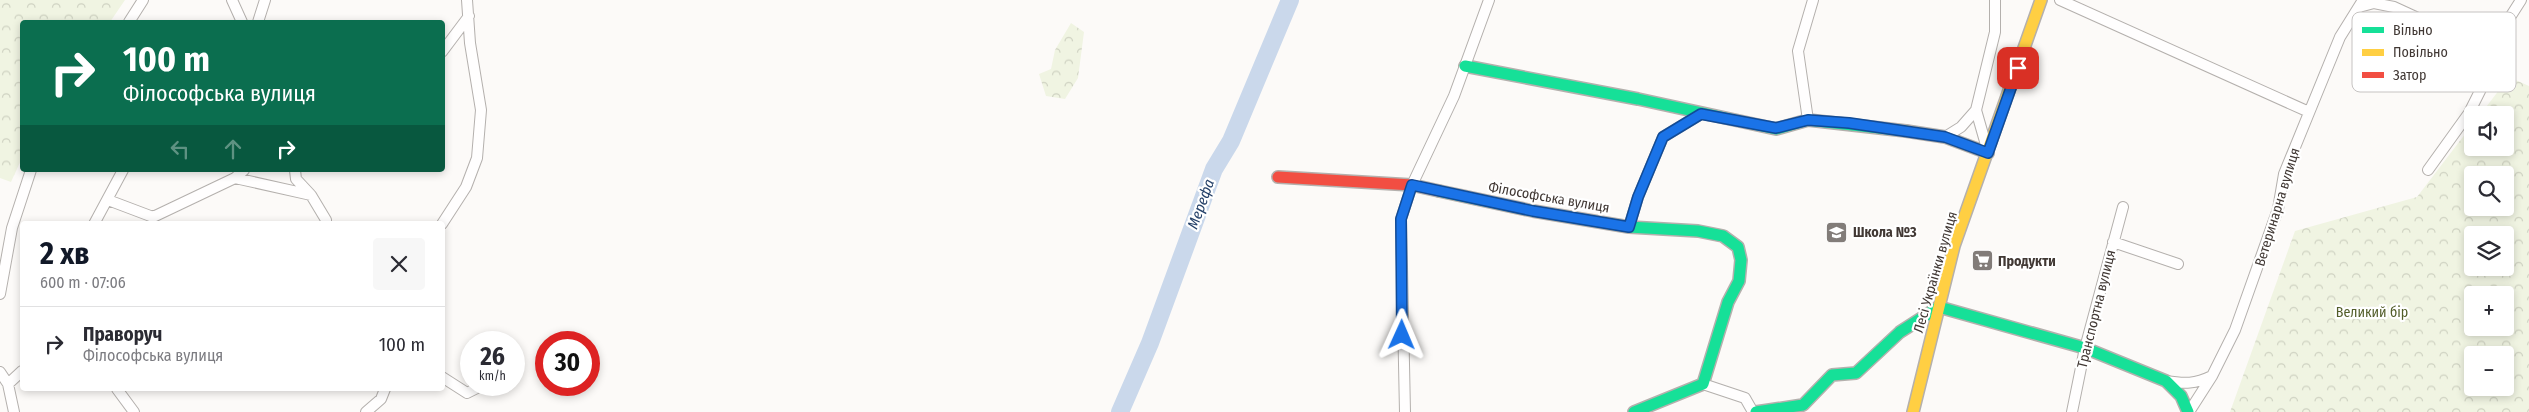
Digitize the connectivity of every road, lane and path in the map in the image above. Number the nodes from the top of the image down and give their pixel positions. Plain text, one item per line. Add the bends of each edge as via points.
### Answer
1 (143, 0) edge
2 (232, 0) edge
3 (265, 0) edge
4 (468, 0) edge
5 (1489, 0) edge
6 (1812, 0) edge
7 (1995, 0) edge
8 (2042, 0) edge
9 (2060, 0) edge
10 (2521, 0) edge
11 (2361, 3) edge
12 (2405, 12) edge
13 (2513, 12) edge
14 (469, 16) junction
15 (2352, 18) edge
16 (130, 20) edge
17 (241, 20) edge
18 (259, 20) edge
19 (445, 48) edge
20 (1465, 66) junction
21 (2479, 92) edge
22 (1976, 110) junction
23 (2309, 112) junction
24 (1701, 114) junction
25 (1808, 120) junction
26 (1945, 137) junction
27 (1988, 153) junction
28 (2428, 170) dead end
29 (30, 172) edge
30 (122, 172) edge
31 (242, 172) edge
32 (295, 172) edge
33 (1278, 177) dead end
34 (234, 178) junction
35 (1412, 185) junction
36 (311, 195) junction
37 (108, 200) junction
38 (2123, 207) dead end
39 (326, 220) dead end
40 (96, 221) edge
41 (444, 221) edge
42 (1629, 227) junction
43 (2113, 242) junction
44 (2178, 264) dead end
45 (0, 294) edge
46 (1939, 307) junction
47 (2085, 348) junction
48 (0, 372) edge
49 (20, 372) edge
50 (2212, 376) junction
51 (445, 379) edge
52 (2166, 381) junction
53 (8, 384) junction
54 (1703, 384) junction
55 (460, 389) edge
56 (118, 391) edge
57 (384, 391) edge
58 (14, 412) edge
59 (134, 412) edge
60 (366, 412) edge
61 (1405, 412) edge
62 (1634, 412) edge
63 (1755, 412) edge
64 (1913, 412) edge
65 (2072, 412) edge
66 (2188, 412) edge

1 - 16 street
2 - 17 street
3 - 18 street
4 - 14 street
5 - 20 street
6 - 25 street via 1798,52
7 - 22 street via 1995,32
8 - 27 street, Лесі Українки вулиця
9 - 23 street
10 - 13 street
11 - 12 street via 2394,7
14 - 19 street
14 - 41 street via 481,110 477,158 466,187
15 - 23 street, Ветеринарна вулиця via 2340,37
20 - 24 street
20 - 35 street
21 - 28 street
22 - 26 street via 1961,127
22 - 27 street
23 - 50 street, Ветеринарна вулиця via 2284,174 2278,209 2253,283
24 - 25 street via 1776,128
24 - 42 street via 1663,137
25 - 26 street
26 - 27 street
27 - 46 street, Лесі Українки вулиця via 1954,246
29 - 45 street via 12,228
30 - 37 street
31 - 34 street
32 - 36 street via 296,179
33 - 35 street, Філософська вулиця
34 - 36 street
34 - 37 street via 153,216
35 - 42 street, Філософська вулиця via 1533,211
35 - 61 street via 1401,219
36 - 39 street
37 - 40 street
38 - 43 street, Транспортна вулиця
42 - 54 street, Філософська вулиця via 1698,231 1723,236 1738,247 1741,260 1739,281 1728,302
43 - 44 street
43 - 47 street, Транспортна вулиця
46 - 47 street
46 - 63 street via 1900,332 1856,373 1832,375 1803,405
46 - 64 street, Лесі Українки вулиця
47 - 52 street
47 - 65 street, Транспортна вулиця
48 - 53 street
49 - 53 street
50 - 52 street via 2196,384
50 - 66 street, Ветеринарна вулиця
51 - 55 street
52 - 66 street via 2181,396
53 - 58 street
54 - 62 street
54 - 63 street via 1745,398
56 - 59 street
57 - 60 street via 381,400

